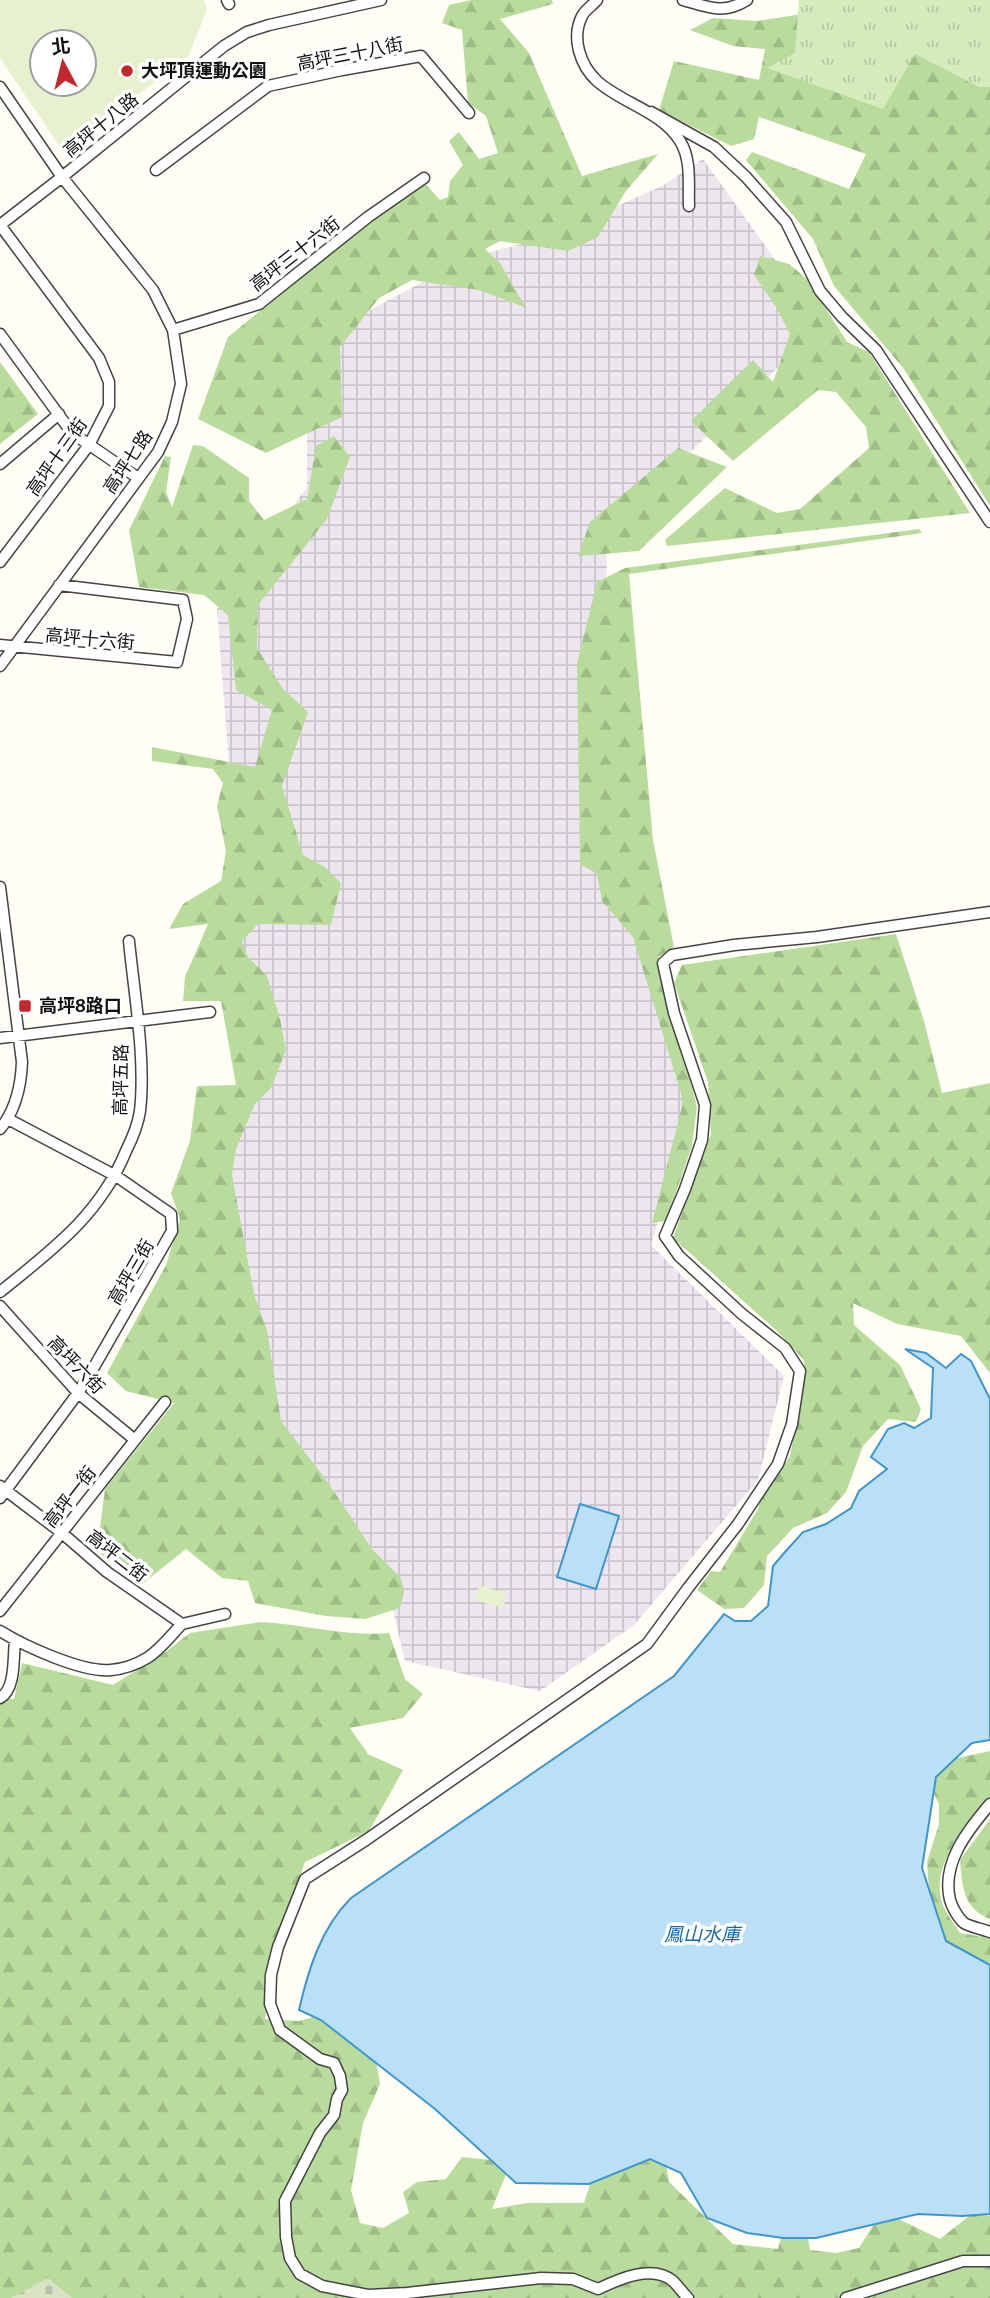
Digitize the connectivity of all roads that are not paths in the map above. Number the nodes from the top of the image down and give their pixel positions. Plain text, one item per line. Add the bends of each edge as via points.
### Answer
1 (381, 0) edge
2 (597, 0) edge
3 (683, 0) edge
4 (747, 0) edge
5 (731, 4) edge
6 (0, 87) edge
7 (651, 112) junction
8 (469, 113) dead end
9 (156, 170) dead end
10 (62, 177) junction
11 (424, 178) dead end
12 (689, 205) dead end
13 (0, 225) edge
14 (173, 330) junction
15 (0, 334) edge
16 (59, 414) junction
17 (89, 445) junction
18 (0, 464) edge
19 (138, 478) junction
20 (990, 522) edge
21 (0, 562) edge
22 (59, 585) junction
23 (0, 645) edge
24 (12, 648) junction
25 (0, 666) edge
26 (0, 887) edge
27 (990, 912) edge
28 (2, 924) edge
29 (129, 941) dead end
30 (210, 1012) dead end
31 (137, 1021) junction
32 (20, 1036) junction
33 (0, 1038) edge
34 (8, 1119) junction
35 (0, 1129) edge
36 (116, 1176) junction
37 (0, 1292) edge
38 (0, 1306) edge
39 (78, 1392) junction
40 (165, 1402) dead end
41 (135, 1440) junction
42 (2, 1492) edge
43 (62, 1533) junction
44 (0, 1611) edge
45 (225, 1614) dead end
46 (182, 1624) junction
47 (0, 1631) edge
48 (15, 1640) junction
49 (0, 1698) edge
50 (990, 1804) edge
51 (990, 1932) edge
52 (990, 2261) edge
53 (688, 2298) edge
54 (846, 2298) edge

1 - 10 street, 高坪十八路 via 247,32
2 - 7 street via 582,16 576,42 584,63 597,81
3 - 5 street via 713,9
4 - 5 street
6 - 10 street, 高坪七路
7 - 12 street via 680,141 688,159
7 - 20 street via 714,148 786,222 820,291 876,350
8 - 9 street, 高坪三十八街 via 421,56 342,70 268,86
10 - 13 street, 高坪十八路
10 - 14 street, 高坪七路 via 153,290
11 - 14 street, 高坪三十六街 via 258,304
13 - 17 street, 高坪十三街 via 99,358 109,382 109,406
14 - 19 street, 高坪七路 via 181,384 175,410 158,452
15 - 16 street
16 - 17 street via 72,433
16 - 18 street
17 - 19 street
17 - 21 street, 高坪十三街
19 - 22 street, 高坪七路
22 - 24 street, 高坪七路
22 - 24 street, 高坪十六街 via 183,600 187,619 177,662
23 - 24 street, 高坪十六街
24 - 25 street, 高坪七路
26 - 28 street
27 - 53 street via 734,945 672,955 663,963 674,1013 705,1105 702,1140 665,1236 688,1264 785,1348 800,1371 792,1424 778,1464 647,1644 305,1879 271,1975 270,2004 280,2030 320,2059 334,2063 342,2090 334,2115 285,2201 290,2258 300,2274 329,2288 368,2295 541,2278 573,2279 598,2289 619,2279 658,2274
28 - 32 street
29 - 31 street, 高坪五路
30 - 31 street
31 - 32 street
31 - 36 street, 高坪五路 via 140,1112
32 - 33 street
32 - 34 street via 19,1091
34 - 35 street
34 - 36 street, 高坪三街
36 - 37 street, 高坪五路 via 81,1224
36 - 39 street, 高坪三街 via 171,1214 172,1231
38 - 39 street, 高坪六街
39 - 41 street, 高坪六街
39 - 42 street, 高坪三街
40 - 41 street, 高坪一街
41 - 43 street, 高坪一街
42 - 43 street, 高坪二街
43 - 44 street, 高坪一街
43 - 46 street, 高坪二街 via 107,1572
45 - 46 street
46 - 48 street via 148,1658 110,1671
47 - 48 street
48 - 49 street via 12,1685
50 - 51 street via 952,1859 948,1890 952,1907 964,1923
52 - 54 street via 963,2261

